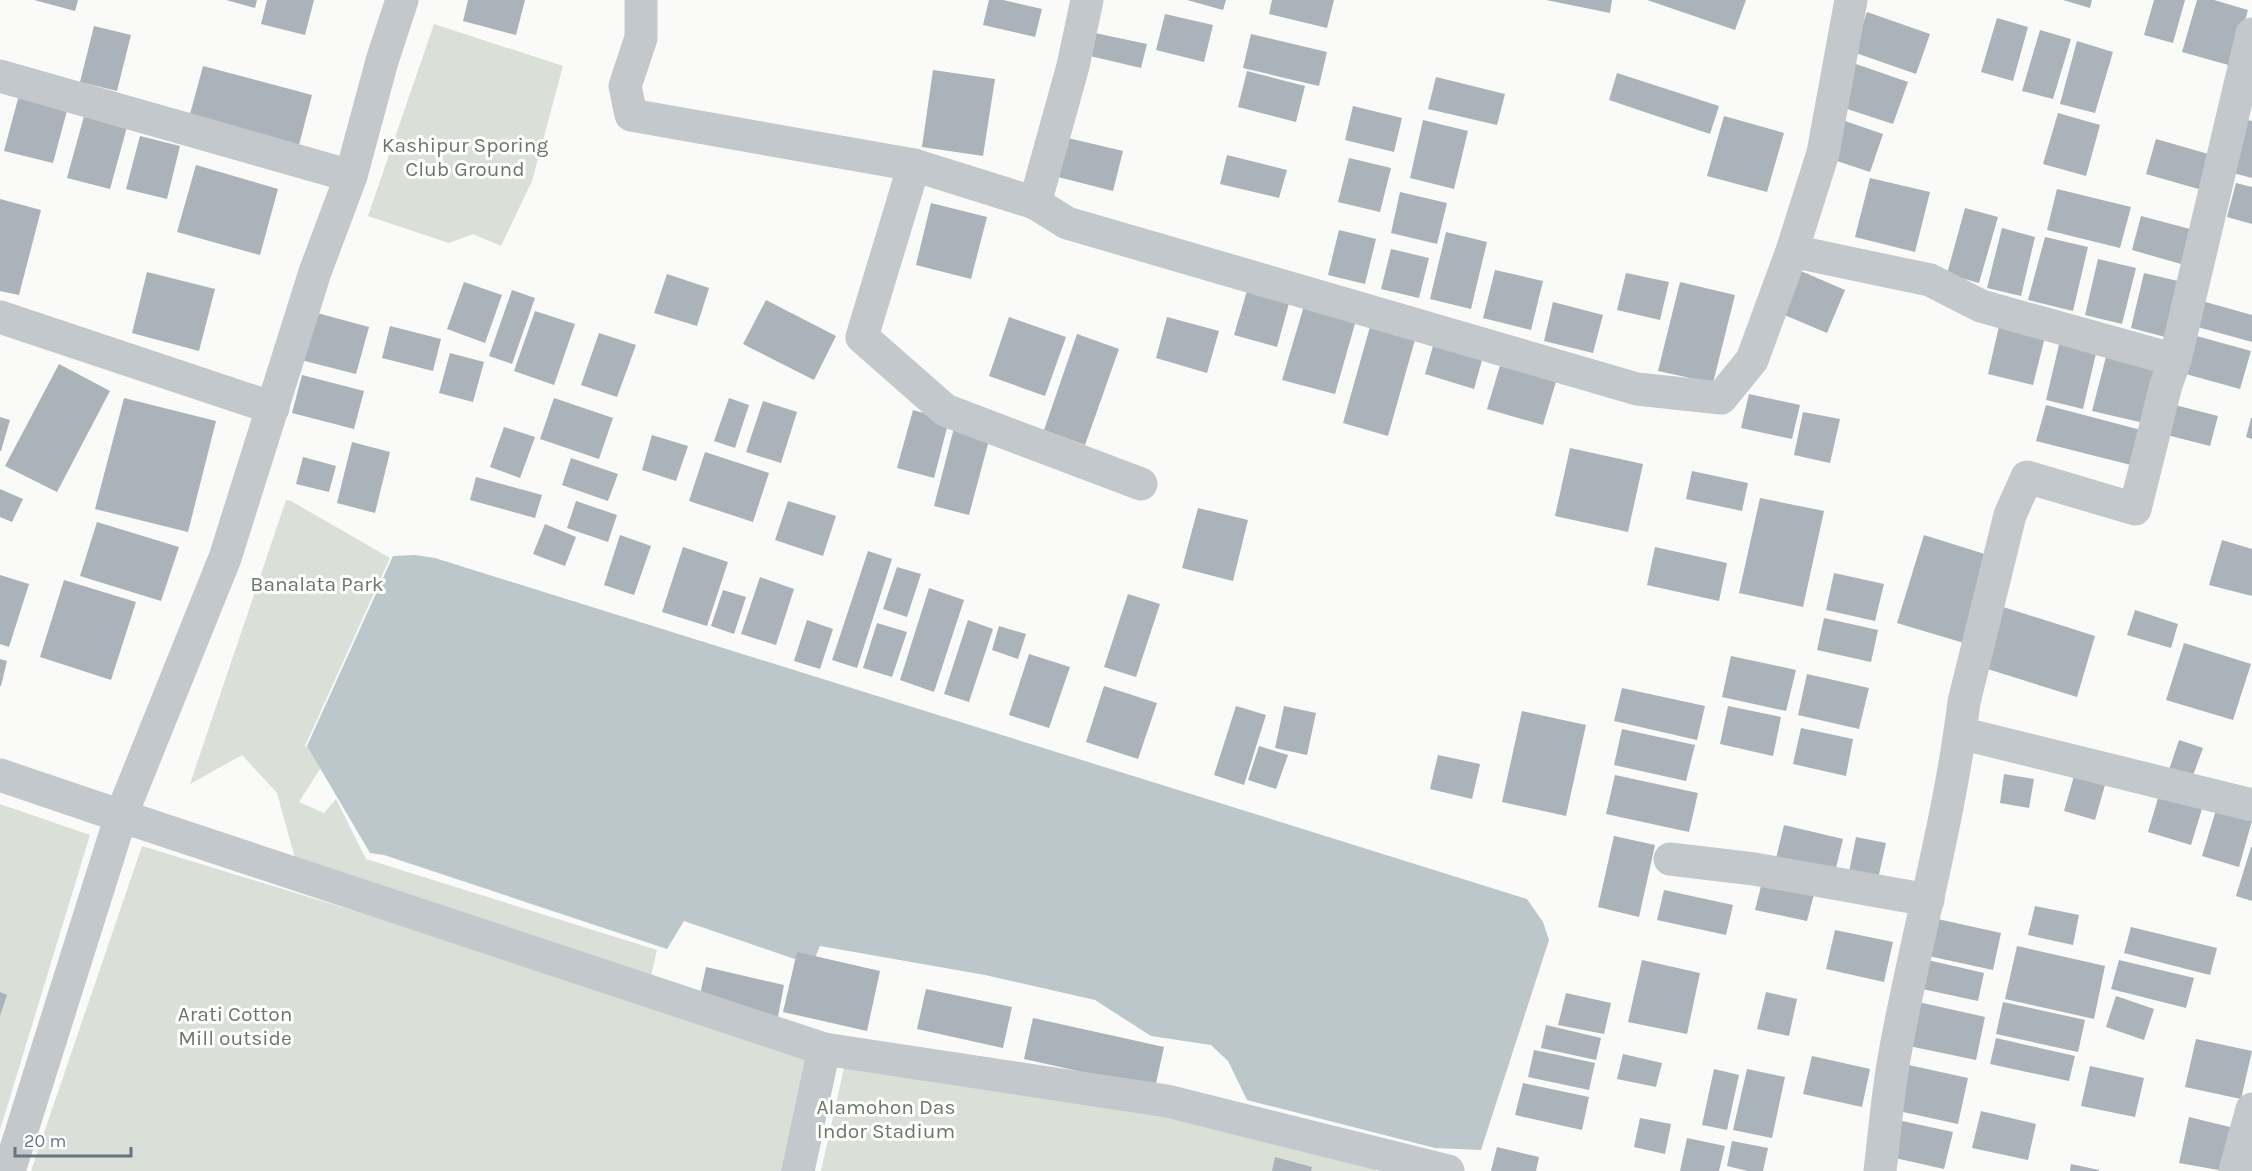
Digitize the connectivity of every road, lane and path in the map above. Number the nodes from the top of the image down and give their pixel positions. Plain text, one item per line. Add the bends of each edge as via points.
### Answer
1 (402, 0) edge
2 (641, 0) edge
3 (1087, 0) edge
4 (1851, 0) edge
5 (2252, 34) edge
6 (0, 76) edge
7 (914, 165) junction
8 (351, 176) junction
9 (1035, 203) junction
10 (1792, 251) junction
11 (0, 317) edge
12 (2175, 360) junction
13 (273, 408) junction
14 (1141, 484) dead end
15 (1960, 733) junction
16 (0, 775) edge
17 (2252, 805) edge
18 (121, 816) junction
19 (1670, 860) dead end
20 (1928, 900) junction
21 (824, 1048) junction
22 (2252, 1109) edge
23 (9, 1171) edge
24 (798, 1171) edge
25 (1448, 1171) edge
26 (1880, 1171) edge
27 (2235, 1171) edge

1 - 8 street
2 - 7 street via 641,38 625,86 631,115
3 - 9 street
4 - 10 street via 1823,153
5 - 12 street
6 - 8 street
7 - 9 street
7 - 14 street via 862,337 945,410
8 - 13 street via 315,272
9 - 10 street via 1067,223 1637,389 1721,398 1752,360
10 - 12 street via 1930,280 1981,306
11 - 13 street
12 - 15 street via 2135,509 2027,477 2010,515 1964,702
13 - 18 street via 225,558
15 - 17 street
15 - 20 street
16 - 18 street
18 - 21 street
18 - 23 street
19 - 20 street via 1754,869
20 - 26 street via 1895,1050
21 - 24 street
21 - 25 street via 1167,1101
22 - 27 street

